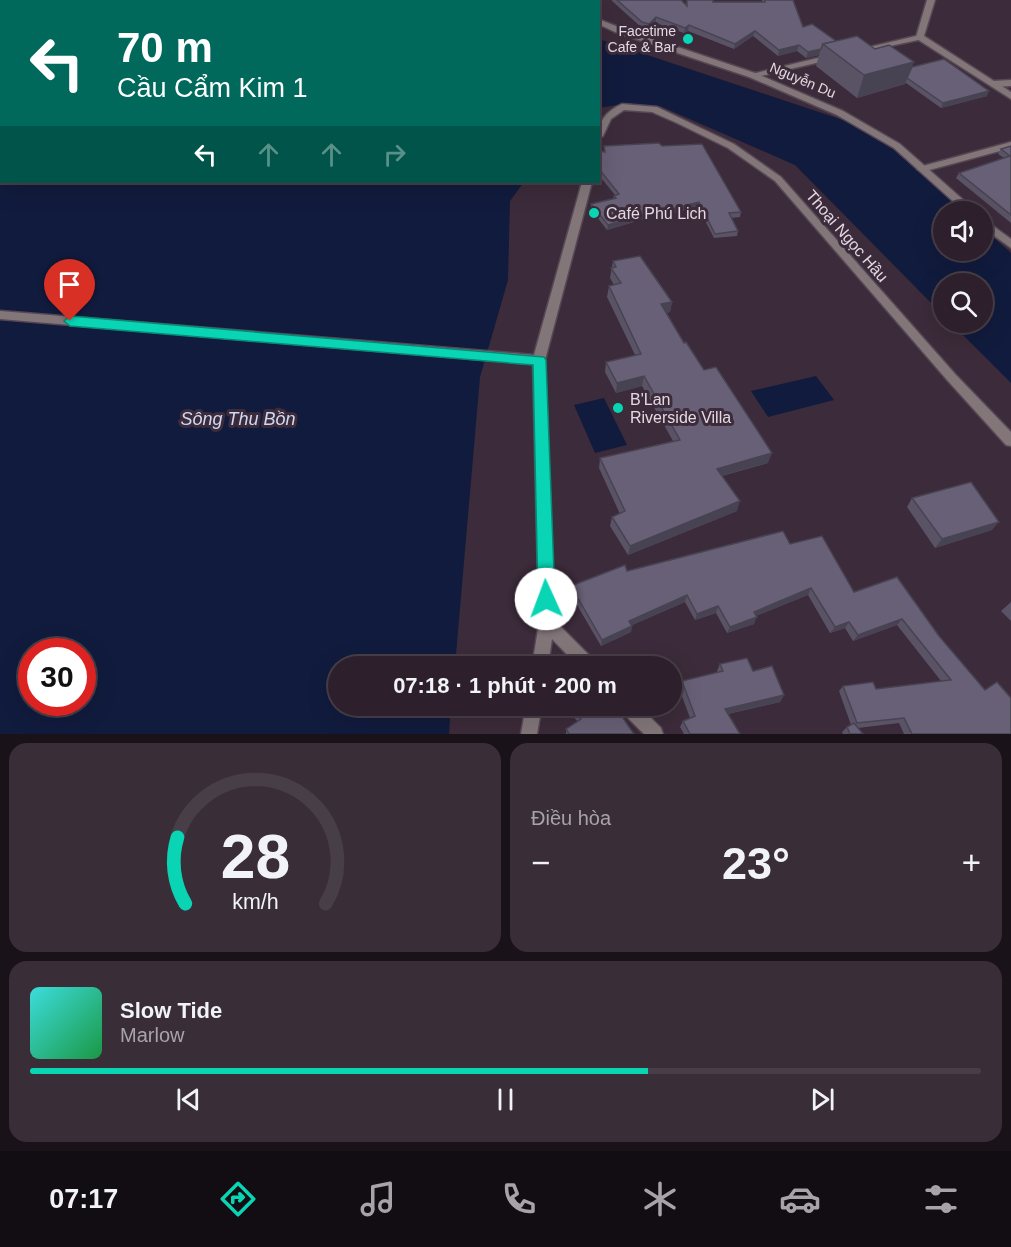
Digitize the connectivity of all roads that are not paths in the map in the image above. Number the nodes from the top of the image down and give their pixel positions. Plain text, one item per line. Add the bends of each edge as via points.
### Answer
1 (931, 0) edge
2 (600, 22) edge
3 (920, 37) junction
4 (853, 52) edge
5 (842, 54) edge
6 (752, 75) junction
7 (1011, 83) edge
8 (993, 84) junction
9 (1011, 96) edge
10 (600, 132) edge
11 (1011, 145) edge
12 (922, 169) junction
13 (586, 183) edge
14 (959, 201) edge
15 (993, 230) edge
16 (1011, 245) edge
17 (0, 315) edge
18 (539, 360) junction
19 (1011, 441) edge
20 (547, 623) junction
21 (542, 656) edge
22 (579, 656) edge
23 (532, 716) edge
24 (638, 716) edge
25 (529, 734) edge
26 (655, 734) edge

1 - 3 street
2 - 6 street, Nguyễn Du
3 - 4 street
3 - 8 street
5 - 6 street
6 - 12 street, Nguyễn Du via 876,132
7 - 8 street
8 - 9 street
10 - 19 street, Thoại Ngọc Hầu via 607,118 622,107 654,109 731,146 778,179
11 - 12 street
12 - 14 street, Nguyễn Du
13 - 18 street
15 - 16 street
17 - 18 street
18 - 20 street
20 - 21 street
20 - 22 street
23 - 25 street
24 - 26 street

